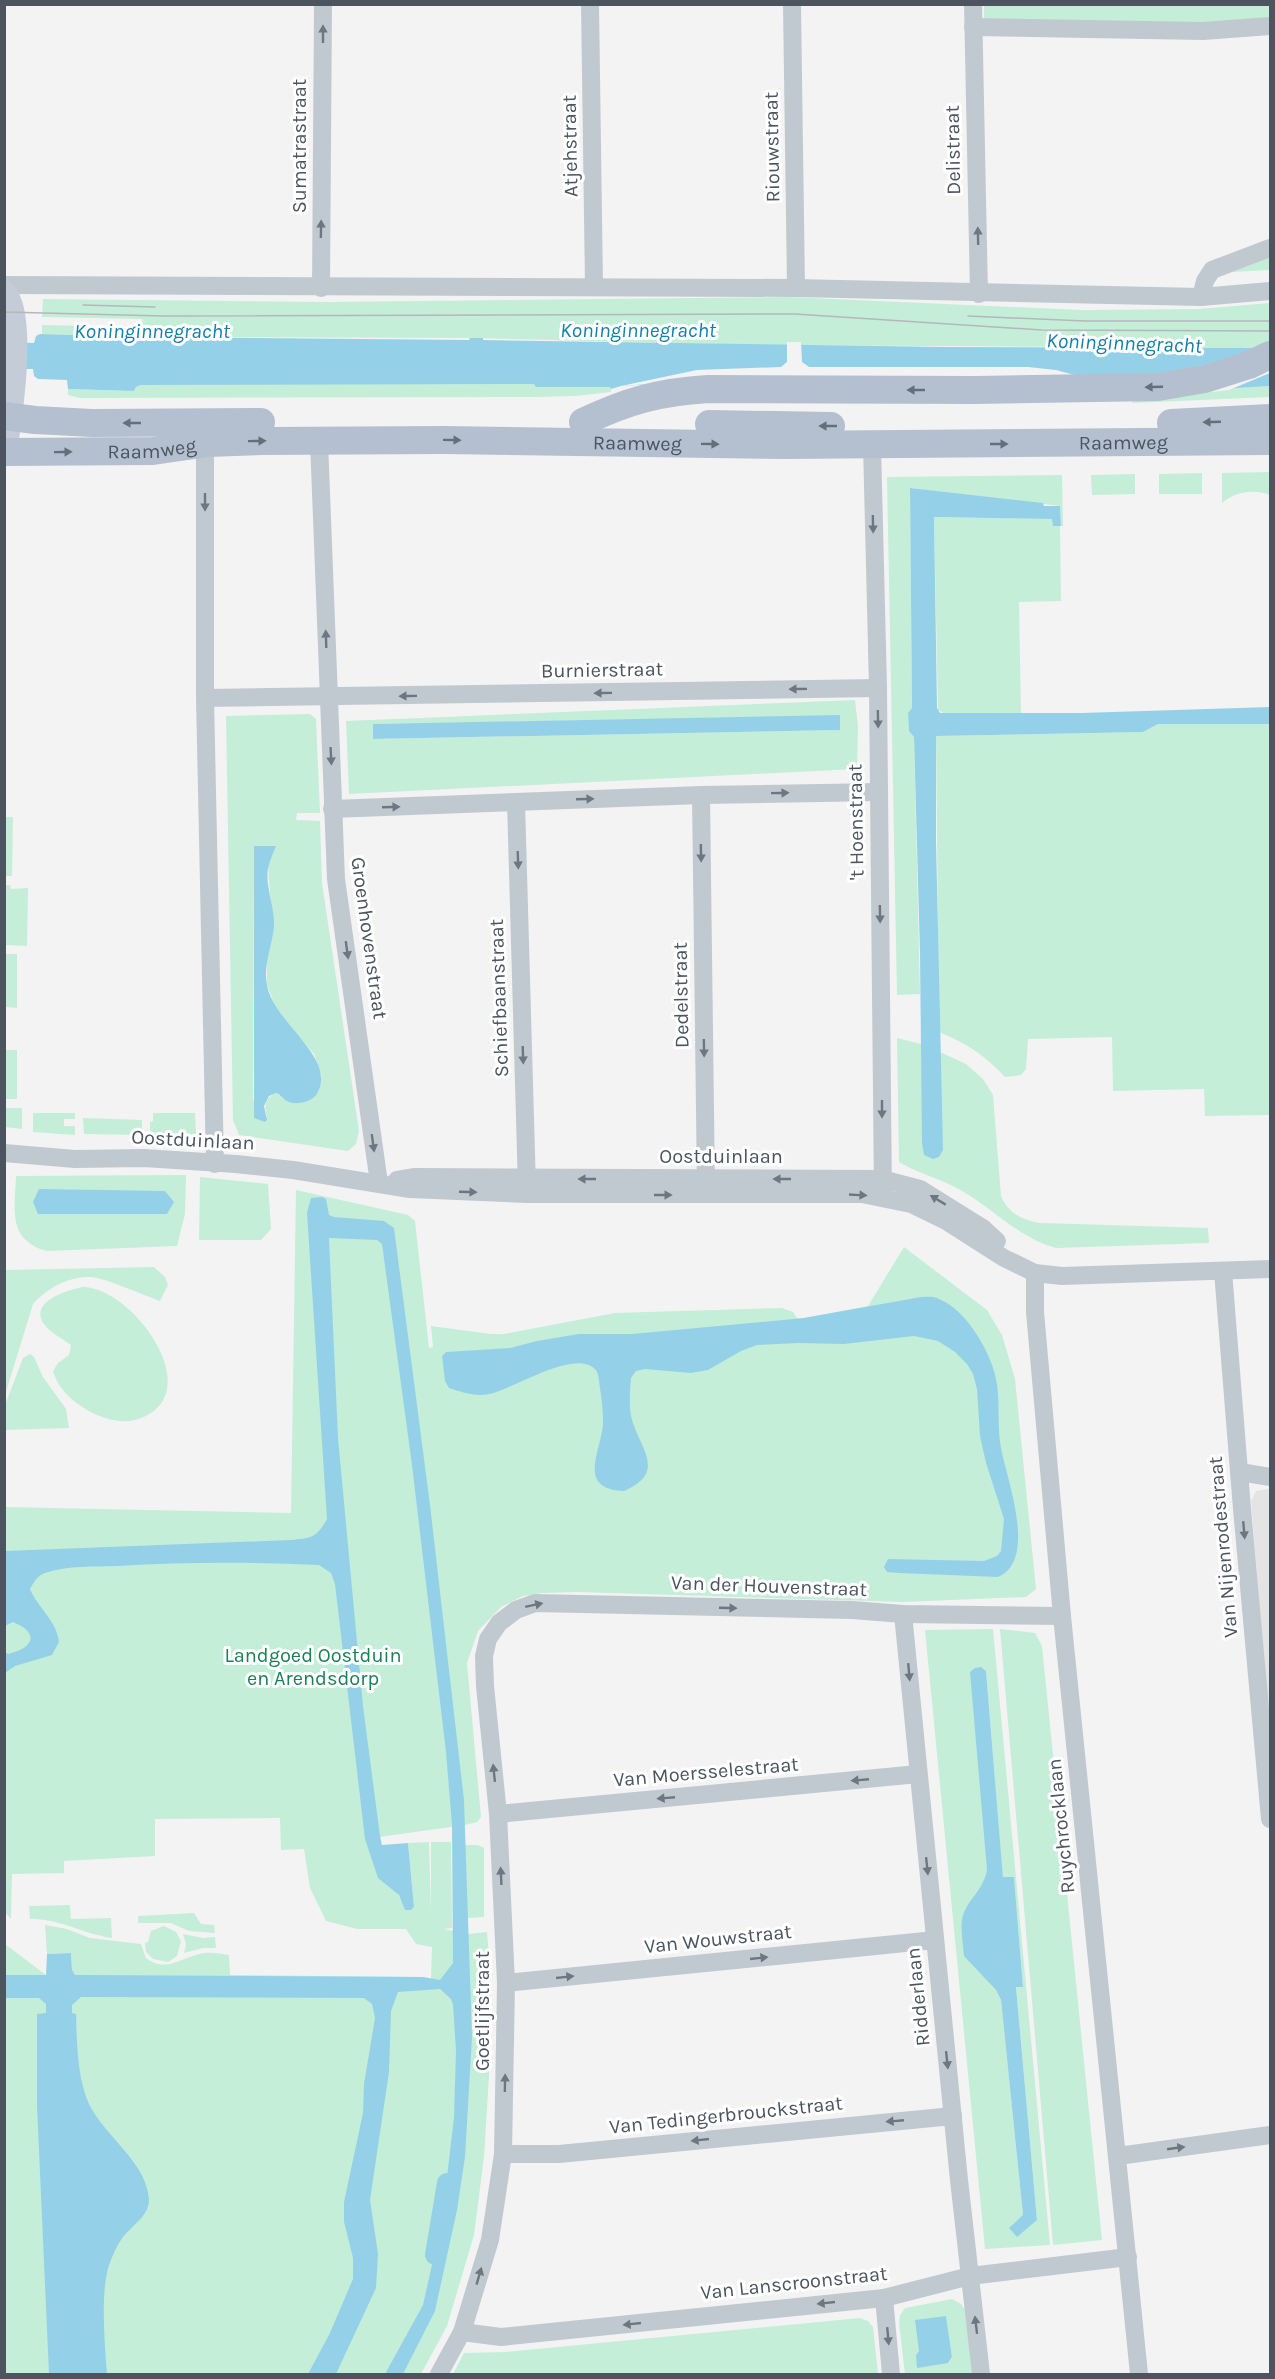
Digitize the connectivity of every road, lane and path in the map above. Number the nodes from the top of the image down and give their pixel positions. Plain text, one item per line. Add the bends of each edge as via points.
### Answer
1 (323, 4) edge
2 (590, 4) edge
3 (792, 4) edge
4 (973, 4) edge
5 (1270, 26) edge
6 (973, 27) junction
7 (1270, 248) edge
8 (4, 285) edge
9 (594, 287) junction
10 (321, 288) junction
11 (796, 288) junction
12 (1270, 291) edge
13 (4, 294) edge
14 (979, 294) junction
15 (1202, 297) junction
16 (1270, 355) edge
17 (6, 417) edge
18 (1270, 418) edge
19 (583, 422) junction
20 (319, 441) junction
21 (1270, 441) edge
22 (205, 444) junction
23 (872, 445) junction
24 (4, 452) edge
25 (878, 688) junction
26 (206, 698) junction
27 (328, 698) junction
28 (879, 792) junction
29 (701, 795) junction
30 (516, 802) junction
31 (332, 809) junction
32 (4, 1153) edge
33 (215, 1164) junction
34 (882, 1179) junction
35 (379, 1183) junction
36 (527, 1186) junction
37 (706, 1187) junction
38 (883, 1198) junction
39 (1270, 1269) edge
40 (1223, 1271) junction
41 (1035, 1273) junction
42 (1239, 1472) junction
43 (1270, 1477) edge
44 (903, 1614) junction
45 (1062, 1616) junction
46 (488, 1639) joint
47 (918, 1774) junction
48 (498, 1814) junction
49 (1270, 1819) edge
50 (935, 1940) junction
51 (506, 1983) junction
52 (953, 2116) junction
53 (1270, 2134) edge
54 (503, 2154) junction
55 (1118, 2156) junction
56 (1128, 2257) junction
57 (970, 2276) junction
58 (884, 2298) junction
59 (462, 2332) junction
60 (439, 2374) edge
61 (891, 2374) edge
62 (981, 2374) edge
63 (1139, 2374) edge

10 -> 1 street, Sumatrastraat
2 - 9 street, Atjehstraat
3 - 11 street, Riouwstraat
4 - 6 street, Delistraat
5 - 6 street via 1203,32
14 -> 6 street, Delistraat
7 - 15 street via 1212,270
8 - 10 street
9 - 10 street
9 - 11 street
11 - 14 street
12 - 15 street
13 - 17 main road via 12,308 14,342
14 - 15 street
16 -> 19 main road via 1223,374 1168,386 698,390 633,400
19 -> 17 main road, Raamweg via 92,423
17 - 24 main road
18 -> 19 main road, Raamweg via 1175,423 845,426
22 -> 20 main road, Raamweg
20 -> 23 main road, Raamweg
27 -> 20 street, Groenhovenstraat
23 -> 21 main road, Raamweg
24 -> 22 main road, Raamweg via 153,451
22 -> 26 street
23 -> 25 street, 't Hoenstraat
25 -> 27 street, Burnierstraat
25 -> 28 street, 't Hoenstraat
26 - 27 street
26 - 33 street
27 -> 31 street, Groenhovenstraat
29 -> 28 street
28 -> 34 street, 't Hoenstraat
30 -> 29 street
29 -> 37 street, Dedelstraat
31 -> 30 street
30 -> 36 street, Schiefbaanstraat
31 -> 35 street, Groenhovenstraat via 336,879
32 - 33 street, Oostduinlaan
33 - 35 street, Oostduinlaan via 263,1166
34 -> 37 street, Oostduinlaan
34 - 38 street, 't Hoenstraat
41 -> 34 street, Oostduinlaan via 984,1229 950,1207 921,1190
35 - 36 street, Oostduinlaan via 410,1189
36 - 37 street, Oostduinlaan
37 -> 38 street, Oostduinlaan
38 - 41 street, Oostduinlaan via 911,1204 946,1221
39 - 40 street, Oostduinlaan
40 - 41 street, Oostduinlaan via 1062,1276
40 - 42 street, Van Nijenrodestraat
41 - 45 street, Ruychrocklaan via 1035,1312
42 - 43 street
42 -> 49 street, Van Nijenrodestraat
44 - 45 street, Van der Houvenstraat
46 -> 44 street, Van der Houvenstraat via 499,1623 516,1610 535,1603
44 -> 47 street, Ridderlaan
45 - 55 street, Ruychrocklaan
48 -> 46 street, Goetlijfstraat via 485,1686
47 -> 48 street, Van Moersselestraat
47 -> 50 street, Ridderlaan
51 -> 48 street, Goetlijfstraat
51 -> 50 street, Van Wouwstraat
50 -> 52 street, Ridderlaan
54 -> 51 street, Goetlijfstraat
52 -> 54 street, Van Tedingerbrouckstraat via 559,2154
52 - 57 street, Ridderlaan
55 -> 53 street
59 -> 54 street, Goetlijfstraat via 490,2240
55 - 56 street, Ruychrocklaan
56 - 57 street, Van Lanscroonstraat
56 - 63 street, Ruychrocklaan
57 - 58 street, Van Lanscroonstraat
62 -> 57 street, Ridderlaan
58 -> 59 street, Van Lanscroonstraat via 501,2337
58 -> 61 street
59 - 60 street, Goetlijfstraat

